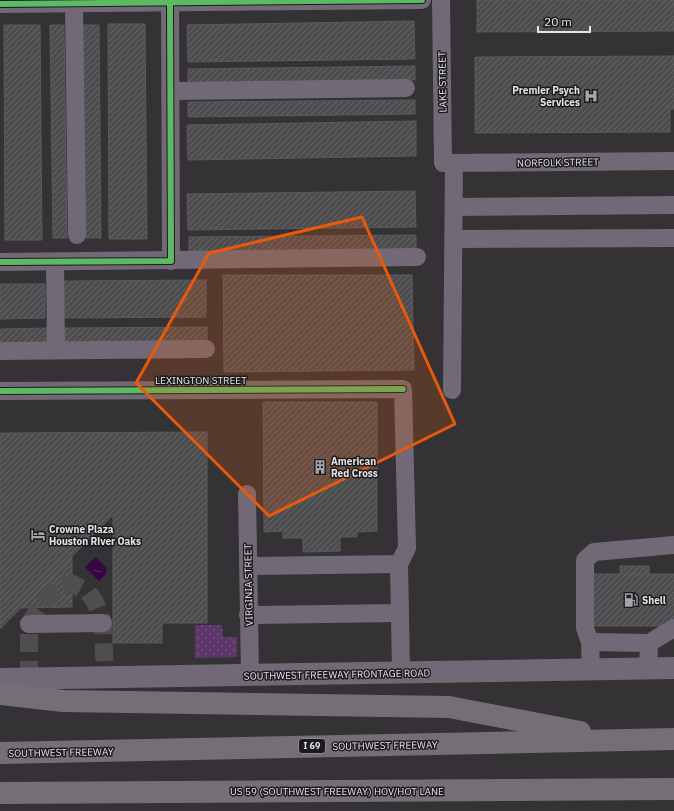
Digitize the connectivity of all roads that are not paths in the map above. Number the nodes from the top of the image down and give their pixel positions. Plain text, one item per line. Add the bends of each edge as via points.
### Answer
1 (410, 0) edge
2 (422, 0) edge
3 (441, 0) edge
4 (239, 1) edge
5 (68, 3) edge
6 (170, 3) junction
7 (0, 4) edge
8 (406, 88) dead end
9 (170, 91) junction
10 (674, 161) edge
11 (448, 163) junction
12 (674, 205) edge
13 (454, 207) junction
14 (77, 235) dead end
15 (674, 238) edge
16 (454, 239) junction
17 (417, 257) dead end
18 (171, 260) junction
19 (0, 262) edge
20 (55, 262) junction
21 (206, 349) dead end
22 (56, 350) junction
23 (0, 351) edge
24 (452, 390) dead end
25 (0, 391) edge
26 (247, 494) dead end
27 (674, 545) edge
28 (399, 564) junction
29 (248, 566) junction
30 (400, 613) junction
31 (248, 615) junction
32 (29, 624) dead end
33 (103, 624) dead end
34 (674, 628) edge
35 (590, 642) junction
36 (648, 643) junction
37 (664, 667) edge
38 (592, 670) junction
39 (401, 672) junction
40 (250, 675) junction
41 (0, 678) edge
42 (674, 685) edge
43 (0, 694) edge
44 (674, 739) edge
45 (624, 740) junction
46 (0, 753) edge
47 (674, 789) edge
48 (0, 792) edge

1 - 2 street
1 - 4 street
3 - 11 street, LAKE STREET
4 - 6 street
5 - 6 street
5 - 7 street
5 - 14 street
6 - 9 street
8 - 9 street
9 - 18 street
10 - 11 street, NORFOLK STREET
11 - 13 street, LAKE STREET
12 - 13 street
13 - 16 street, LAKE STREET
15 - 16 street
16 - 24 street, LAKE STREET
17 - 18 street
18 - 20 street
19 - 20 street
20 - 22 street
21 - 22 street
22 - 23 street
25 - 28 street, LEXINGTON STREET via 403,389 407,548
26 - 29 street, VIRGINIA STREET
27 - 35 street via 594,552 585,560 586,628
28 - 29 street
28 - 30 street
29 - 31 street, VIRGINIA STREET
30 - 31 street
30 - 39 street
31 - 40 street, VIRGINIA STREET
32 - 33 street
34 - 36 street
35 - 36 street
35 - 38 street
36 - 37 street
37 - 38 main road, SOUTHWEST FREEWAY FRONTAGE ROAD
37 - 42 main road
38 - 39 main road, SOUTHWEST FREEWAY FRONTAGE ROAD
39 - 40 main road, SOUTHWEST FREEWAY FRONTAGE ROAD
40 - 41 main road, SOUTHWEST FREEWAY FRONTAGE ROAD
43 - 45 highway via 63,701 449,707
44 - 45 highway, SOUTHWEST FREEWAY / I 69
45 - 46 highway, SOUTHWEST FREEWAY / I 69
47 - 48 highway, US 59 (SOUTHWEST FREEWAY) HOV/HOT LANE

